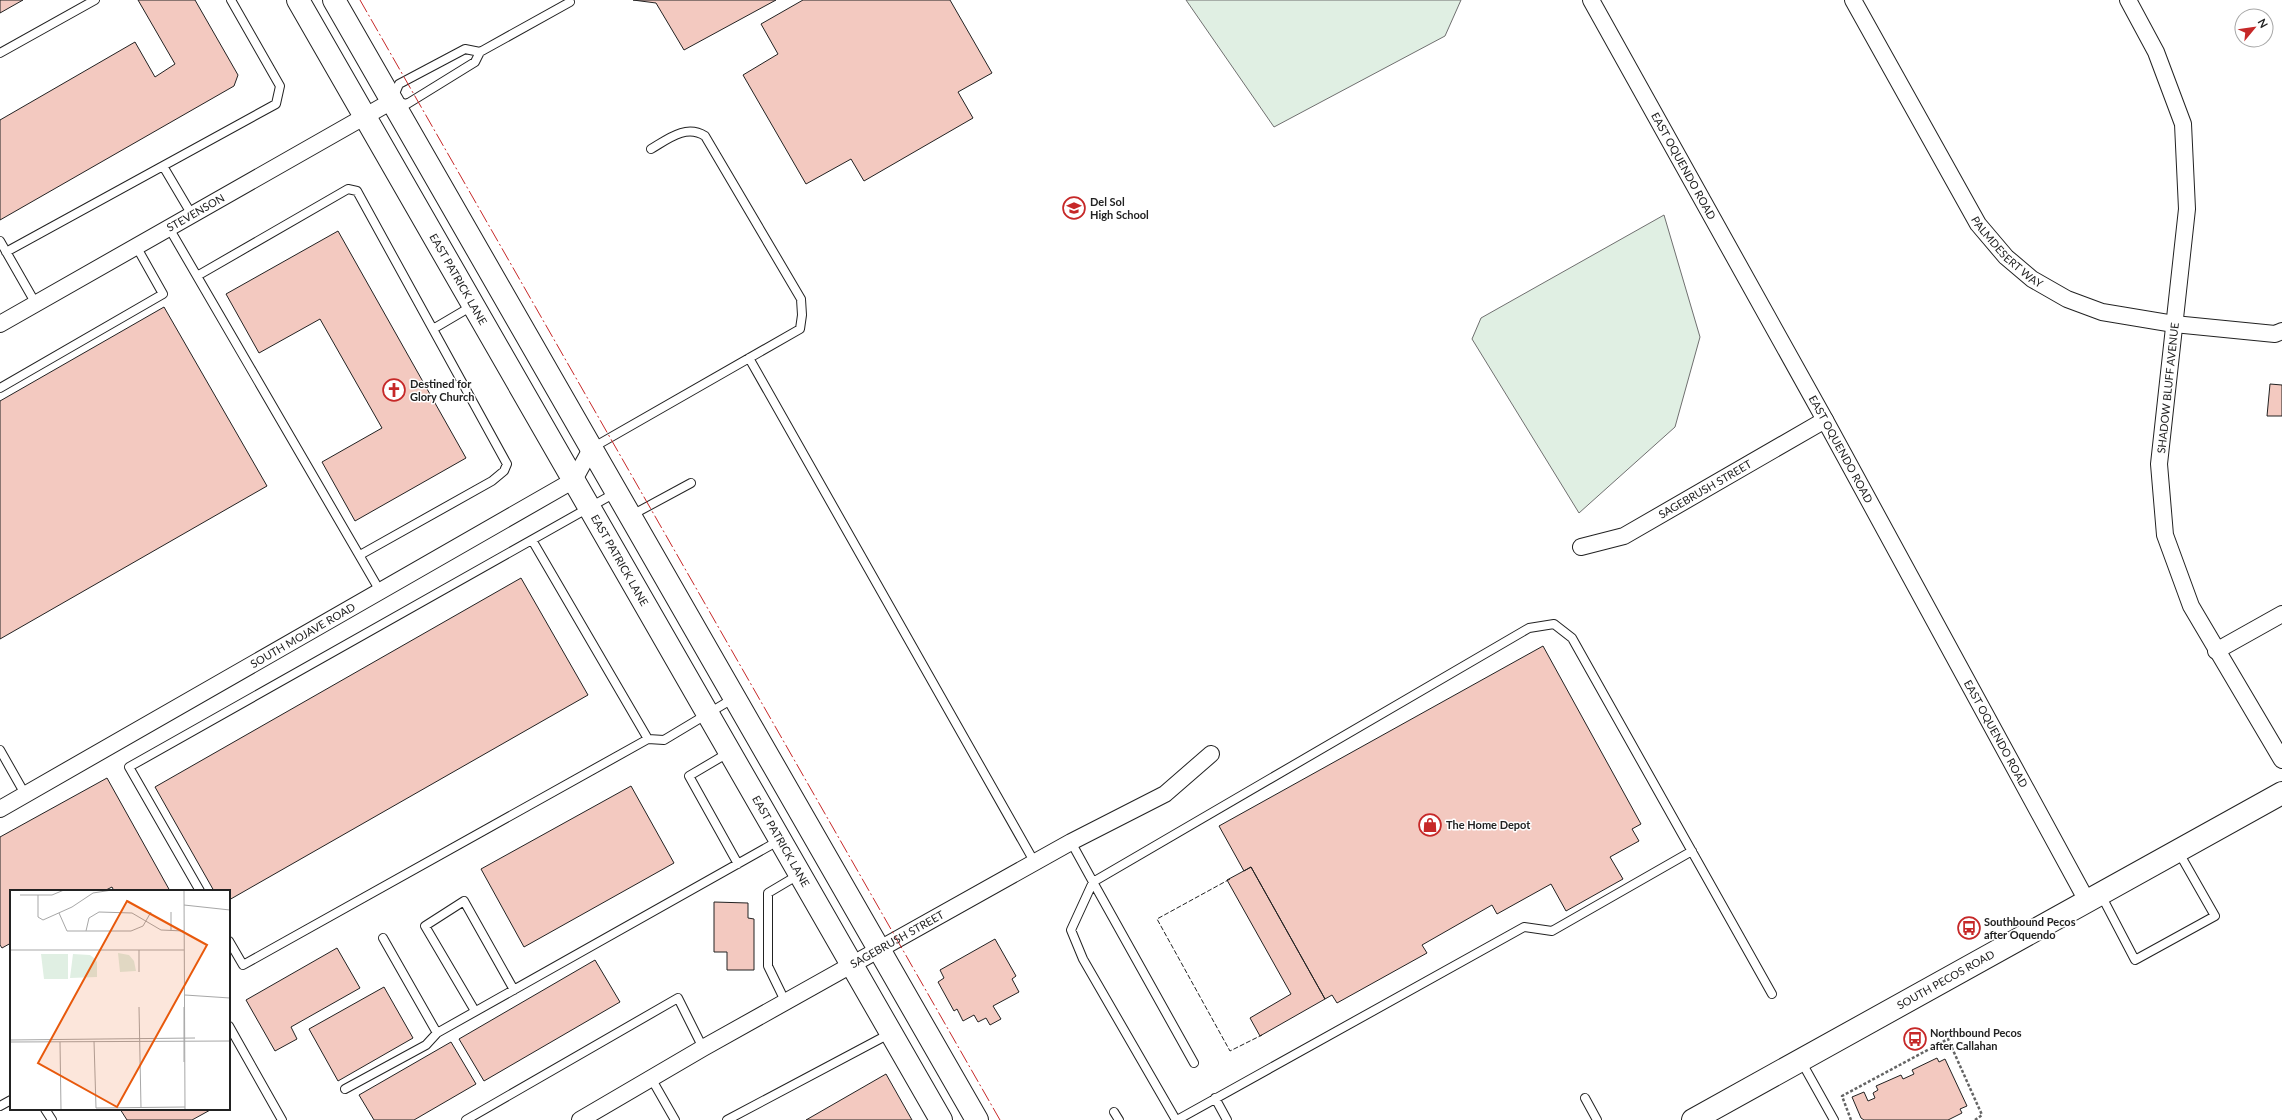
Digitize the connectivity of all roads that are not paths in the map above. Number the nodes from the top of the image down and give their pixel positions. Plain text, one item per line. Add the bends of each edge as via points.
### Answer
1 (95, 0) edge
2 (231, 0) edge
3 (298, 0) edge
4 (334, 0) edge
5 (1591, 0) edge
6 (1853, 0) edge
7 (2128, 0) edge
8 (570, 2) dead end
9 (480, 52) junction
10 (0, 53) edge
11 (392, 101) junction
12 (364, 116) junction
13 (651, 149) dead end
14 (163, 166) junction
15 (192, 215) junction
16 (169, 228) junction
17 (0, 241) edge
18 (136, 246) junction
19 (6, 252) junction
20 (197, 276) junction
21 (36, 304) junction
22 (473, 305) junction
23 (0, 324) edge
24 (2174, 324) junction
25 (433, 329) junction
26 (2282, 331) edge
27 (749, 358) junction
28 (0, 378) edge
29 (2, 386) edge
30 (1825, 420) junction
31 (592, 449) junction
32 (574, 480) junction
33 (691, 483) dead end
34 (616, 492) junction
35 (589, 508) junction
36 (630, 516) junction
37 (532, 540) junction
38 (1581, 547) dead end
39 (360, 555) junction
40 (380, 591) junction
41 (2282, 614) edge
42 (2216, 651) junction
43 (734, 698) junction
44 (708, 714) junction
45 (648, 739) junction
46 (0, 750) edge
47 (730, 752) junction
48 (1210, 754) dead end
49 (2282, 760) edge
50 (25, 794) junction
51 (2281, 796) edge
52 (0, 809) edge
53 (780, 840) junction
54 (1071, 842) junction
55 (1692, 851) junction
56 (2178, 851) junction
57 (1035, 863) junction
58 (738, 864) junction
59 (800, 874) junction
60 (1093, 882) junction
61 (199, 890) edge
62 (2094, 897) junction
63 (383, 938) dead end
64 (230, 943) edge
65 (879, 951) junction
66 (853, 966) junction
67 (514, 990) junction
68 (1772, 994) dead end
69 (786, 1003) junction
70 (475, 1012) junction
71 (230, 1028) edge
72 (892, 1032) junction
73 (437, 1033) junction
74 (703, 1048) junction
75 (1801, 1060) junction
76 (1194, 1063) dead end
77 (651, 1078) junction
78 (344, 1089) dead end
79 (1215, 1098) junction
80 (1585, 1098) dead end
81 (10, 1101) edge
82 (0, 1106) edge
83 (46, 1110) edge
84 (1114, 1112) dead end
85 (586, 1119) edge
86 (52, 1120) edge
87 (282, 1120) edge
88 (466, 1120) edge
89 (674, 1120) edge
90 (727, 1120) edge
91 (941, 1120) edge
92 (977, 1120) edge
93 (1119, 1120) edge
94 (1176, 1120) edge
95 (1227, 1120) edge
96 (1597, 1120) edge
97 (1693, 1120) edge
98 (1834, 1120) edge

1 - 10 lane
2 - 14 lane via 280,86 276,104
3 - 12 main road, EAST PATRICK LANE
4 - 11 main road
5 - 30 street, EAST OQUENDO ROAD
6 - 24 street, PALMDESERT WAY via 1978,224 2006,257 2032,279 2067,299 2102,312
7 - 24 street, SHADOW BLUFF AVENUE via 2156,52 2183,124 2187,209
8 - 9 lane
9 - 11 lane via 475,62 408,104
9 - 11 lane via 465,49 406,80 399,84
11 - 12 street, STEVENSON
11 - 31 main road
12 - 15 street, STEVENSON
12 - 22 main road, EAST PATRICK LANE
13 - 27 lane via 681,132 697,131 705,136 801,299 800,329
14 - 15 lane
14 - 19 lane
15 - 16 street, STEVENSON
16 - 18 street, STEVENSON
16 - 20 lane
17 - 19 lane
18 - 21 street, STEVENSON
18 - 29 lane via 163,294
19 - 21 lane
20 - 25 lane via 348,189 357,191
20 - 39 lane
21 - 23 street, STEVENSON
22 - 25 lane
22 - 32 main road, EAST PATRICK LANE
24 - 26 street, PALMDESERT WAY via 2275,334
24 - 42 street, SHADOW BLUFF AVENUE via 2159,464 2165,535 2191,606
25 - 39 lane via 507,464 504,472 492,481
27 - 31 lane
27 - 57 lane
28 - 29 lane
30 - 38 street, SAGEBRUSH STREET via 1624,536
30 - 62 street, EAST OQUENDO ROAD
31 - 32 street
31 - 34 main road
32 - 35 main road, EAST PATRICK LANE
32 - 40 street, SOUTH MOJAVE ROAD
33 - 36 lane
34 - 35 lane
34 - 36 main road
35 - 37 lane
35 - 44 main road, EAST PATRICK LANE
36 - 43 main road
37 - 45 lane
37 - 61 lane via 129,767
39 - 40 lane
40 - 50 street, SOUTH MOJAVE ROAD
41 - 42 street
42 - 49 street, SHADOW BLUFF AVENUE
43 - 44 lane
43 - 65 main road
44 - 45 lane via 664,740
44 - 47 main road, EAST PATRICK LANE
45 - 64 lane via 243,966
46 - 50 lane
47 - 53 main road, EAST PATRICK LANE
47 - 58 lane via 689,776
48 - 54 street, SAGEBRUSH STREET via 1165,794
50 - 52 street, SOUTH MOJAVE ROAD
51 - 56 main road, SOUTH PECOS ROAD
53 - 58 lane
53 - 59 main road, EAST PATRICK LANE
54 - 57 street, SAGEBRUSH STREET
54 - 60 lane
55 - 60 lane via 1572,638 1554,624 1529,628
55 - 68 lane
55 - 79 lane via 1552,931 1524,927
56 - 62 main road, SOUTH PECOS ROAD
56 - 62 lane via 2214,916 2135,960
57 - 65 street, SAGEBRUSH STREET
58 - 67 lane
59 - 66 main road, EAST PATRICK LANE
59 - 69 lane via 768,893 768,966
60 - 76 lane
60 - 94 lane via 1071,930 1083,959
62 - 75 main road, SOUTH PECOS ROAD
63 - 73 lane
65 - 66 street, SAGEBRUSH STREET
65 - 92 main road
66 - 69 street, SAGEBRUSH STREET
66 - 72 main road, EAST PATRICK LANE
67 - 70 lane
67 - 70 lane via 464,901 425,926
69 - 74 street, SAGEBRUSH STREET
70 - 73 lane
71 - 87 lane
72 - 90 lane
72 - 91 main road, EAST PATRICK LANE
73 - 78 lane via 426,1045
74 - 77 street, SAGEBRUSH STREET
74 - 88 lane via 678,998
75 - 97 main road, SOUTH PECOS ROAD
75 - 98 lane
77 - 85 street, SAGEBRUSH STREET
77 - 89 lane
79 - 94 lane
79 - 95 lane
80 - 96 lane
81 - 82 lane
83 - 86 lane
84 - 93 lane

